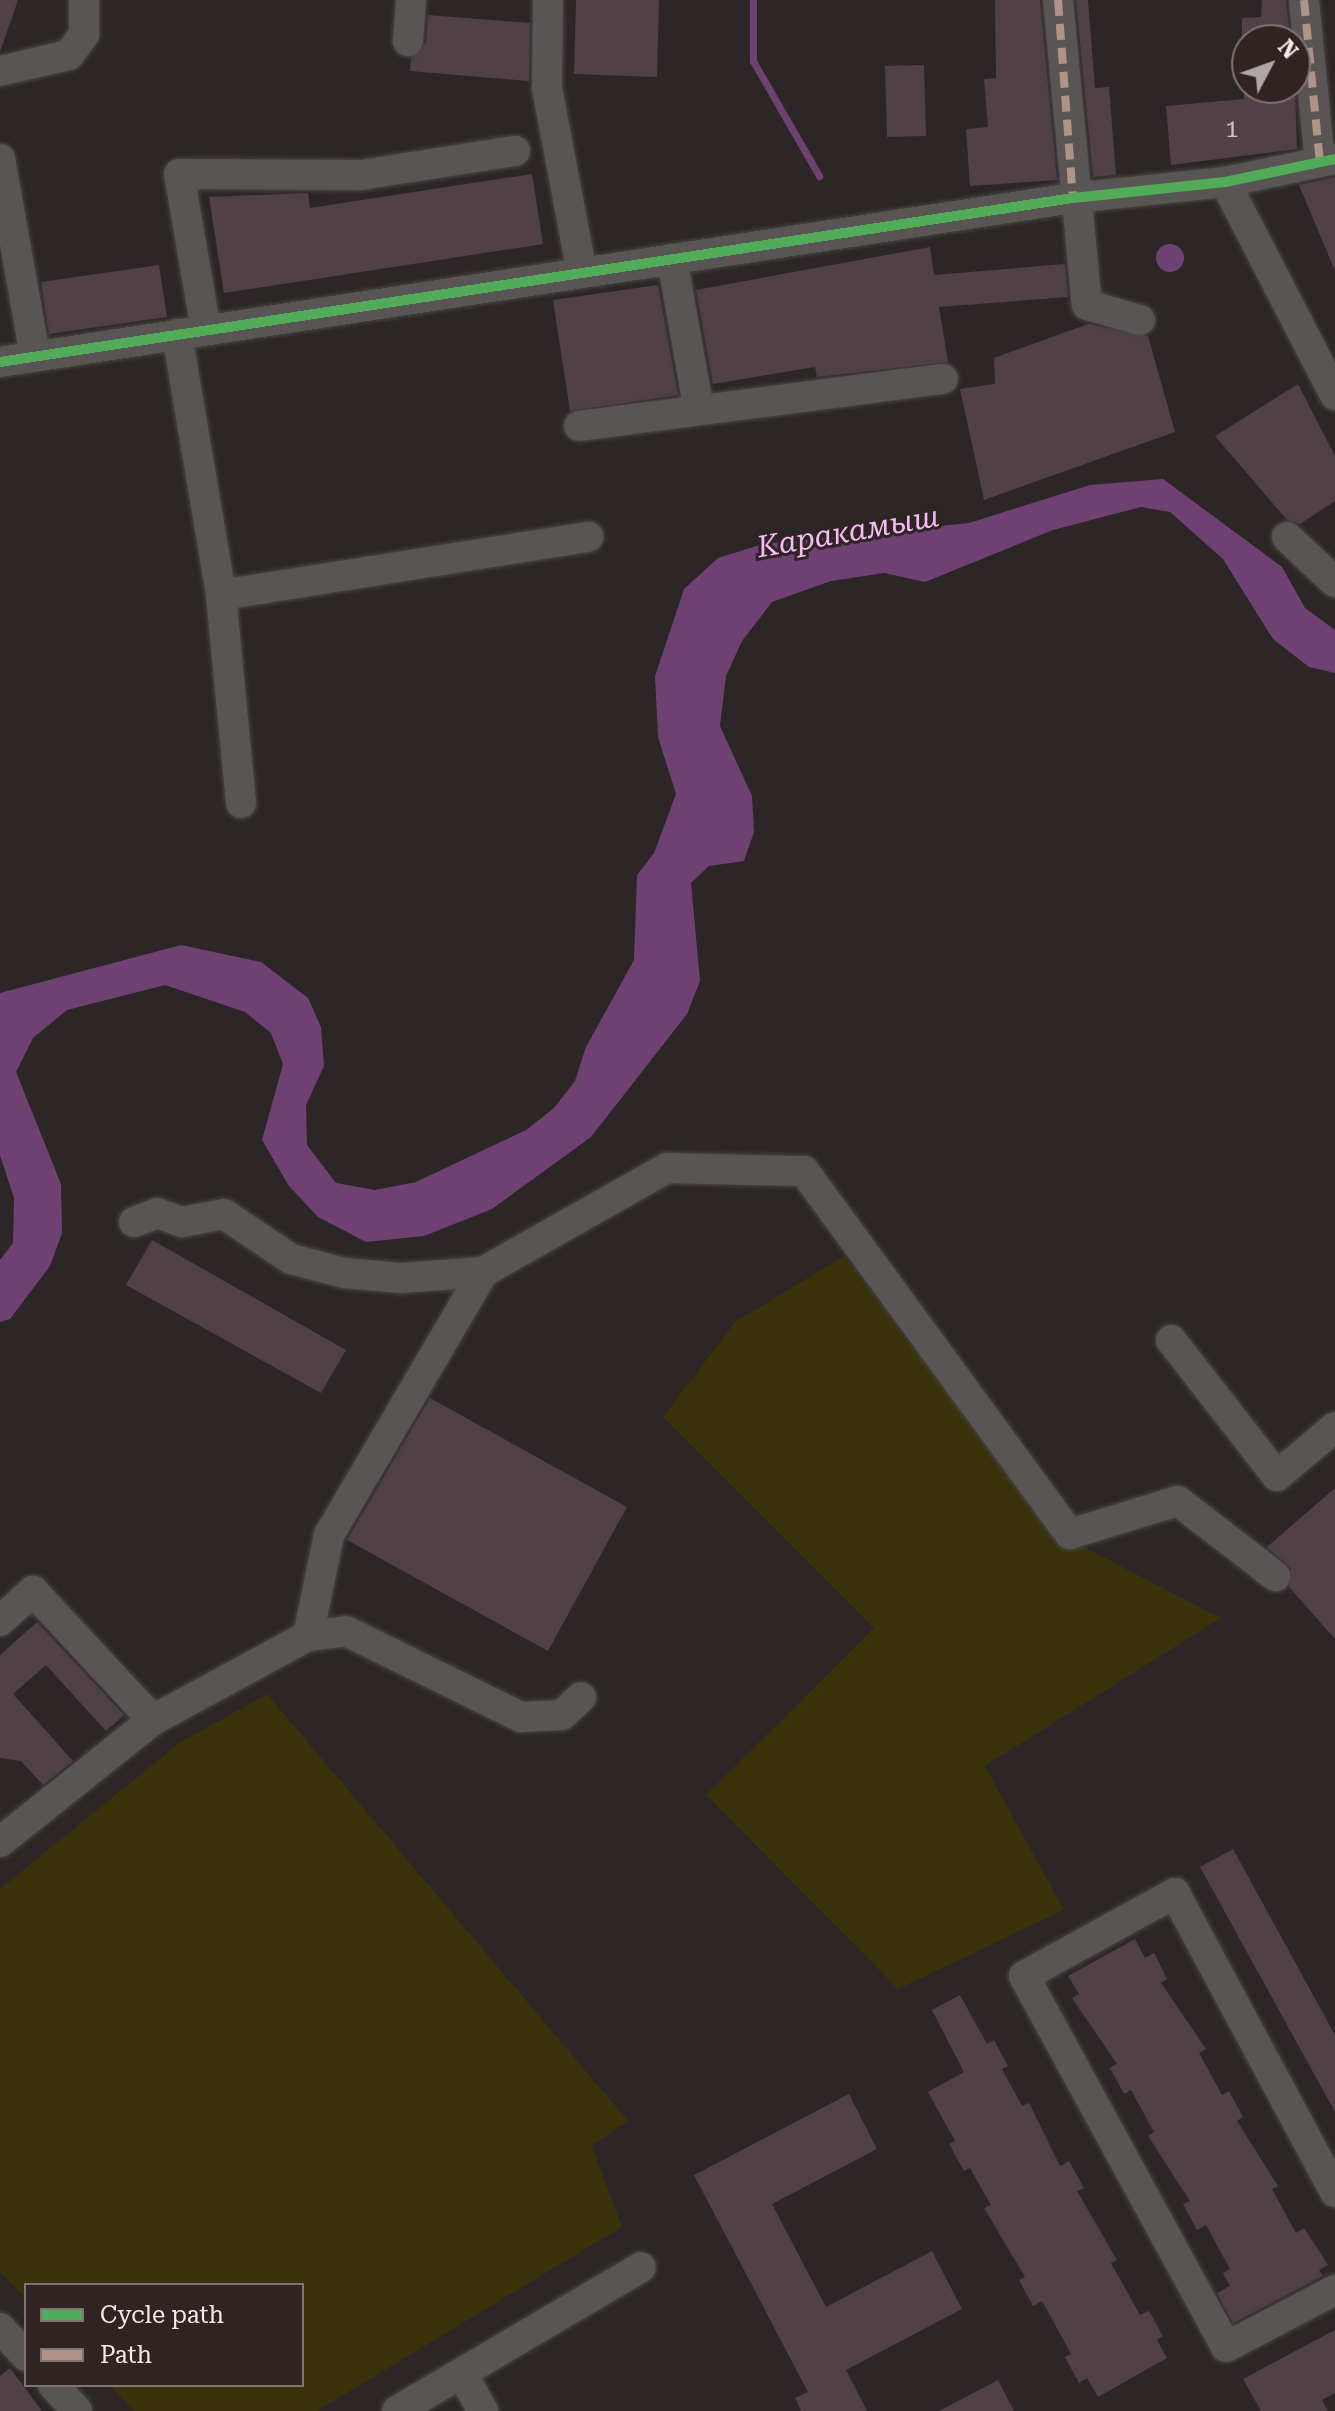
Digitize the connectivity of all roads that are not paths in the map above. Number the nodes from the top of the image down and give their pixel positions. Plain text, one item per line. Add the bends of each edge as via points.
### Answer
1 (84, 0) edge
2 (411, 0) edge
3 (548, 0) edge
4 (1058, 0) edge
5 (1304, 0) edge
6 (408, 41) dead end
7 (0, 71) edge
8 (515, 151) dead end
9 (0, 159) edge
10 (1328, 160) edge
11 (1225, 182) junction
12 (1073, 198) junction
13 (672, 259) junction
14 (582, 273) junction
15 (1140, 320) dead end
16 (191, 332) junction
17 (35, 356) junction
18 (0, 362) edge
19 (943, 379) dead end
20 (1335, 395) edge
21 (699, 410) junction
22 (579, 426) dead end
23 (588, 537) dead end
24 (1287, 537) dead end
25 (1335, 582) edge
26 (221, 595) junction
27 (241, 803) dead end
28 (134, 1222) dead end
29 (483, 1272) junction
30 (1171, 1340) dead end
31 (1335, 1427) edge
32 (1275, 1576) dead end
33 (0, 1621) edge
34 (308, 1636) junction
35 (581, 1697) dead end
36 (153, 1720) junction
37 (0, 1842) edge
38 (1335, 2192) edge
39 (641, 2267) dead end
40 (1335, 2290) edge
41 (0, 2328) edge
42 (24, 2354) edge
43 (462, 2374) junction
44 (55, 2387) edge
45 (77, 2411) edge
46 (397, 2411) edge
47 (483, 2411) edge

1 - 7 street via 84,34 69,55
2 - 6 street
3 - 14 street via 547,88
4 - 12 street
5 - 10 street
8 - 16 street via 361,175 179,174
9 - 17 street
10 - 11 street
11 - 12 street
11 - 20 street
12 - 13 street
12 - 15 street via 1087,305
13 - 14 street
13 - 21 street
14 - 16 street
16 - 17 street
16 - 26 street
17 - 18 street
19 - 21 street
21 - 22 street
23 - 26 street
24 - 25 street
26 - 27 street
28 - 29 street via 157,1213 182,1222 224,1214 291,1259 344,1273 401,1278
29 - 32 street via 667,1168 804,1171 1070,1534 1178,1501
29 - 34 street via 329,1535
30 - 31 street via 1277,1476
33 - 36 street via 33,1591
34 - 35 street via 346,1631 521,1717 562,1715
34 - 36 street
36 - 37 street
38 - 40 street via 1175,1893 1024,1976 1226,2347
39 - 43 street
41 - 42 street
43 - 46 street
43 - 47 street
44 - 45 street

